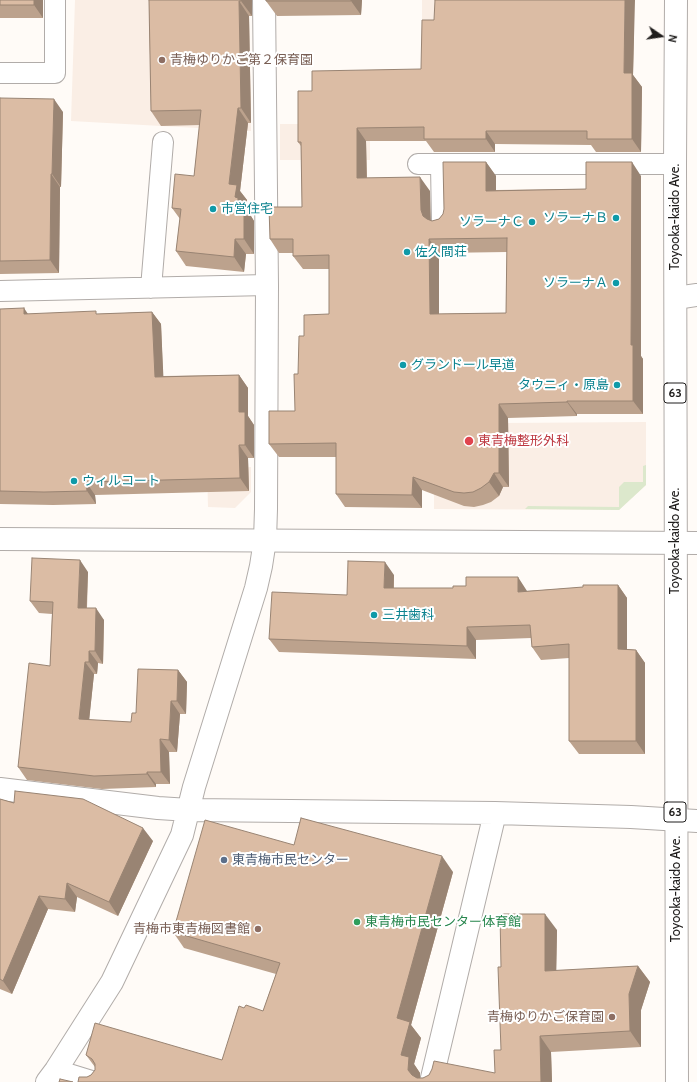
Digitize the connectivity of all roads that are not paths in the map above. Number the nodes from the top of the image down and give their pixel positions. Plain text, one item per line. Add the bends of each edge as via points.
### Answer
1 (55, 0) edge
2 (264, 0) edge
3 (676, 0) edge
4 (0, 74) edge
5 (163, 142) dead end
6 (418, 164) dead end
7 (675, 164) junction
8 (441, 165) junction
9 (442, 223) edge
10 (268, 285) junction
11 (151, 288) junction
12 (0, 291) edge
13 (697, 295) edge
14 (676, 298) junction
15 (0, 539) edge
16 (265, 540) junction
17 (686, 543) edge
18 (0, 790) edge
19 (189, 810) junction
20 (495, 813) junction
21 (675, 820) junction
22 (697, 821) edge
23 (52, 1076) edge
24 (95, 1082) edge
25 (431, 1082) edge
26 (677, 1082) edge

1 - 4 lane via 55,73
2 - 10 street
3 - 7 street, Toyooka-kaido Ave. / 63
5 - 11 lane
6 - 8 lane
7 - 8 lane
7 - 14 street, Toyooka-kaido Ave. / 63
8 - 9 lane
10 - 11 lane
10 - 16 street
11 - 12 lane
13 - 14 street
14 - 17 street, Toyooka-kaido Ave. / 63
15 - 16 street
16 - 17 street
16 - 19 street via 256,588
17 - 21 street, Toyooka-kaido Ave. / 63
18 - 19 street
19 - 20 street
19 - 23 street via 182,835 112,982
20 - 21 street
20 - 25 street
21 - 22 street
21 - 26 street, Toyooka-kaido Ave. / 63
23 - 24 lane

